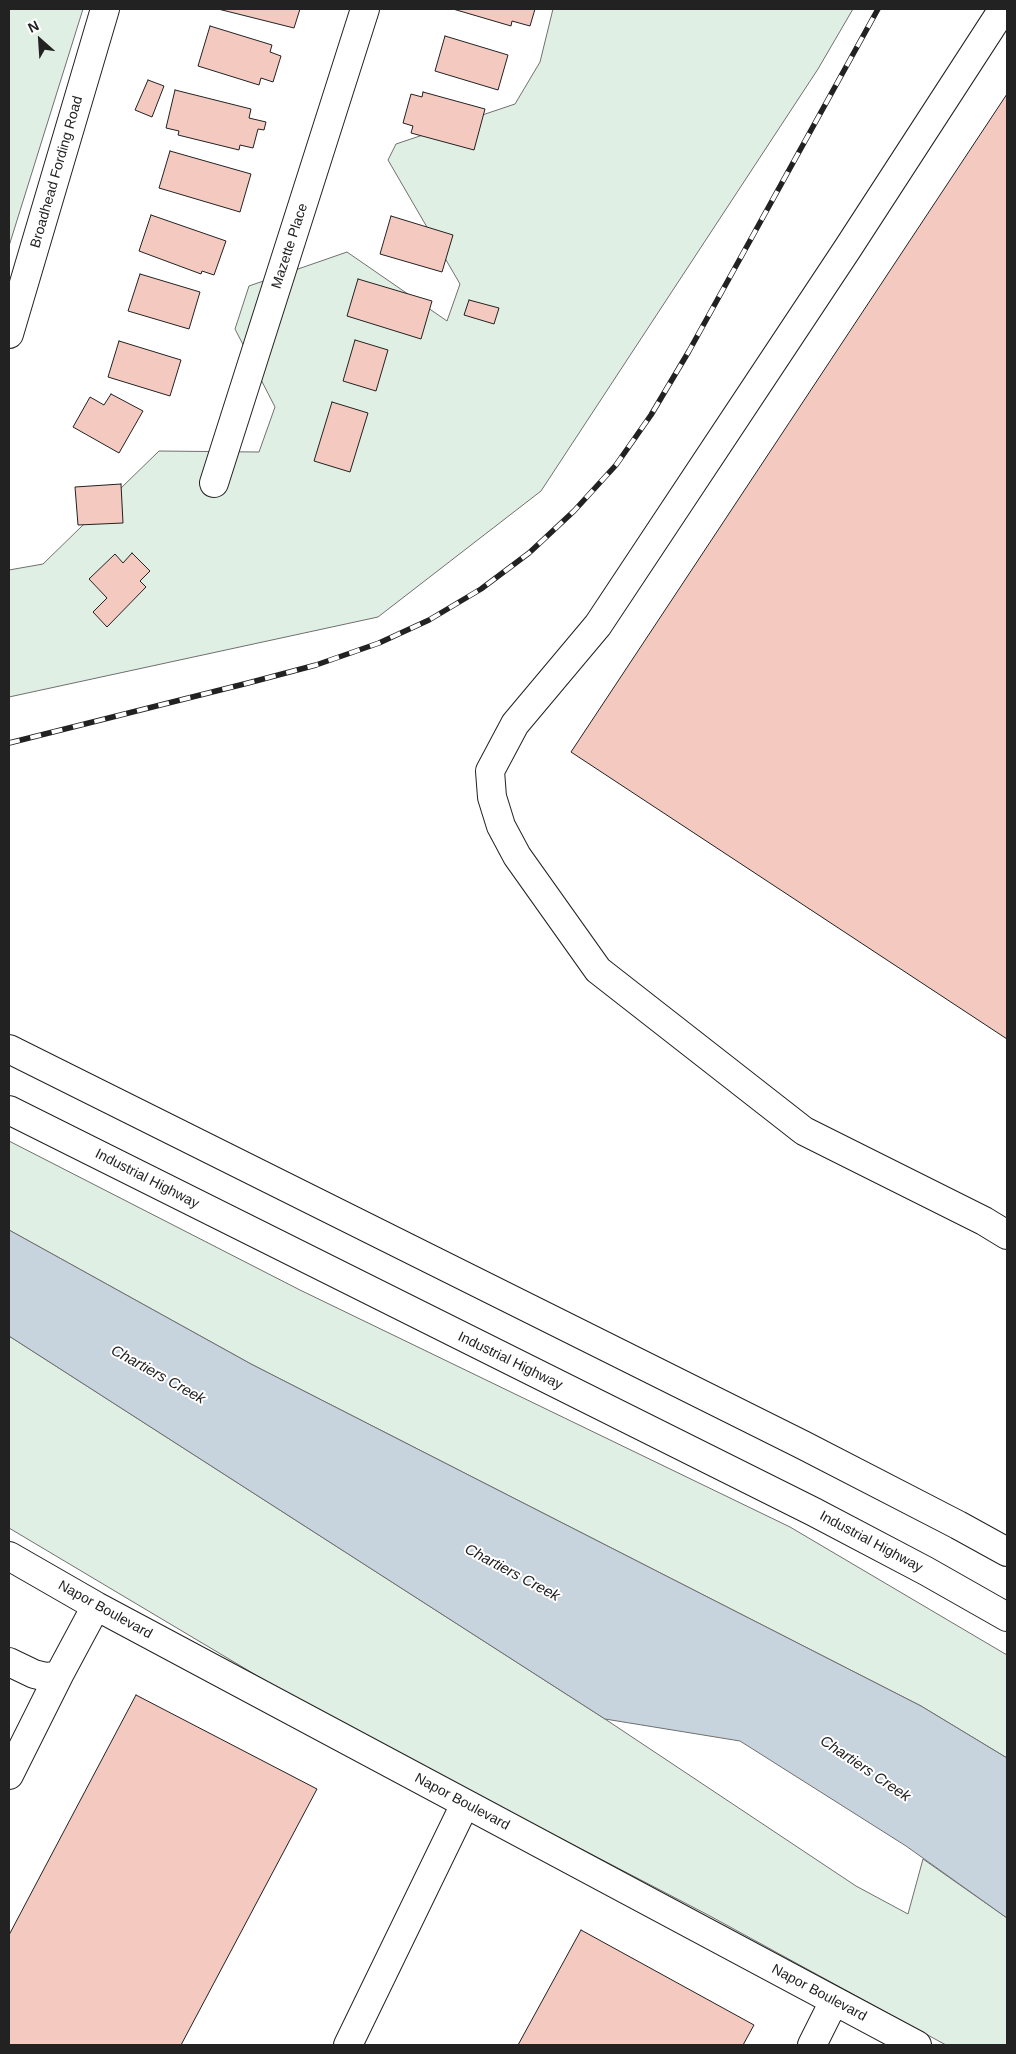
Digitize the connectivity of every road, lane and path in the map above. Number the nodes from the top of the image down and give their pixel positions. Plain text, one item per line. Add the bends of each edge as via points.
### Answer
1 (104, 9) edge
2 (365, 9) edge
3 (1003, 9) edge
4 (9, 334) edge
5 (214, 483) dead end
6 (9, 1049) edge
7 (9, 1110) edge
8 (1007, 1235) edge
9 (1007, 1552) edge
10 (9, 1556) edge
11 (96, 1606) junction
12 (1007, 1617) edge
13 (9, 1662) edge
14 (59, 1675) junction
15 (9, 1775) edge
16 (465, 1804) junction
17 (834, 2001) junction
18 (348, 2045) edge
19 (812, 2045) edge
20 (917, 2045) edge

1 - 4 street, Broadhead Fording Road
2 - 5 street, Mazette Place
3 - 8 street via 615,601 515,724 490,772 492,797 501,826 517,856 598,970 804,1131
6 - 9 street via 803,1445
7 - 12 street, Industrial Highway via 814,1512
10 - 11 street, Napor Boulevard
11 - 14 street
11 - 16 street, Napor Boulevard
13 - 14 street via 34,1674 46,1677
14 - 15 street
16 - 17 street, Napor Boulevard
16 - 18 street
17 - 19 street
17 - 20 street, Napor Boulevard

